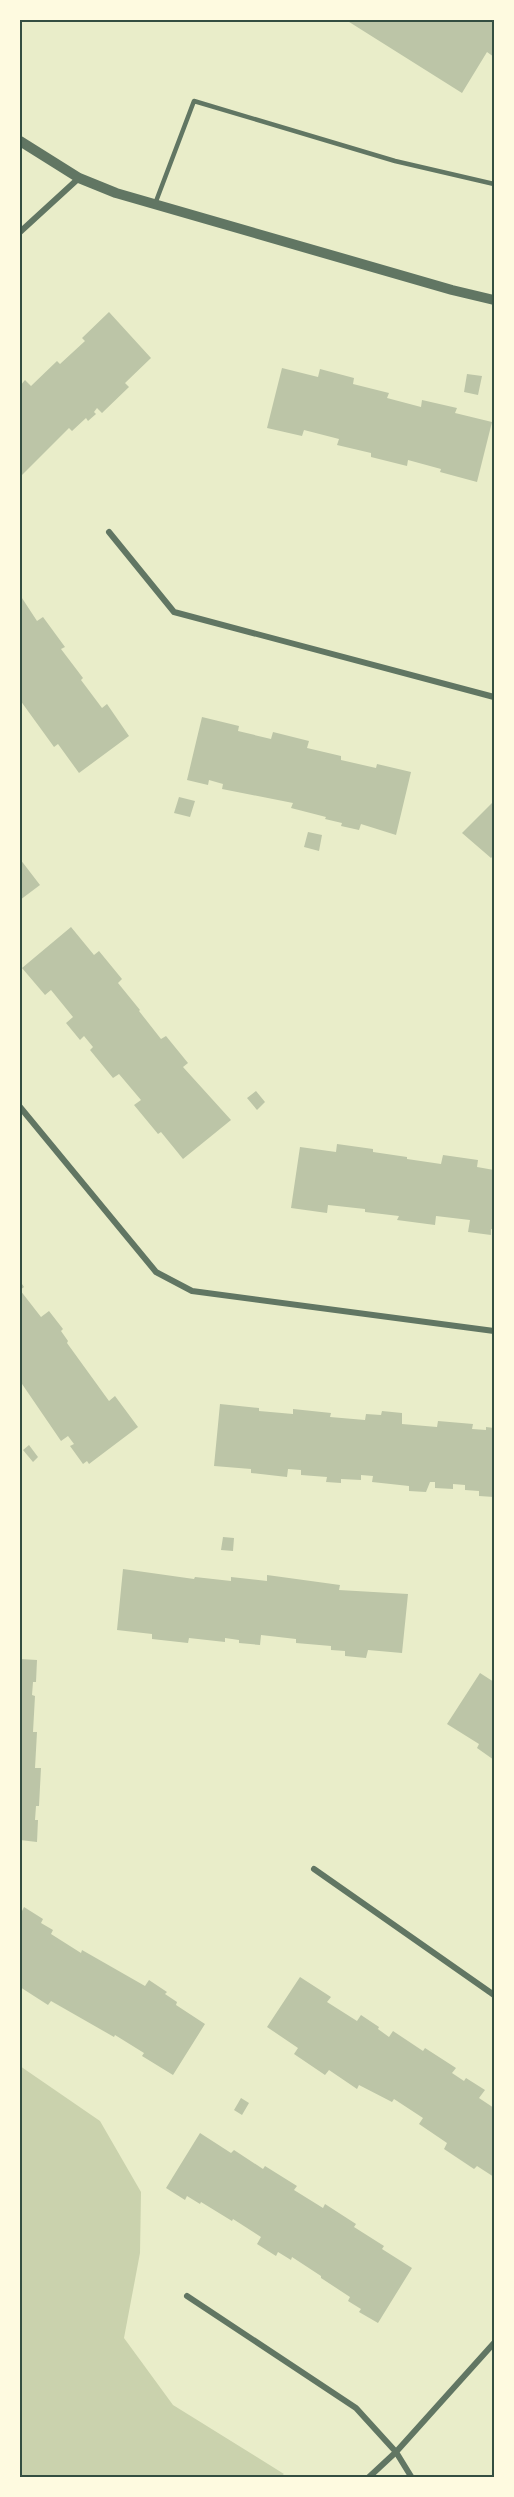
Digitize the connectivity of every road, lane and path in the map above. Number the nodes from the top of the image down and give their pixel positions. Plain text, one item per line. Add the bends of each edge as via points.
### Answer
1 (20, 141) edge
2 (79, 178) junction
3 (495, 184) edge
4 (155, 204) junction
5 (20, 232) edge
6 (495, 300) edge
7 (109, 532) dead end
8 (495, 697) edge
9 (20, 1107) edge
10 (495, 1331) edge
11 (314, 1869) dead end
12 (495, 1995) edge
13 (187, 2296) dead end
14 (495, 2343) edge
15 (396, 2452) junction
16 (368, 2478) edge
17 (412, 2478) edge

1 - 2 street
2 - 4 street
2 - 5 street
3 - 4 lane via 395,161 194,101
4 - 6 street
7 - 8 street via 174,612
9 - 10 street via 156,1272 192,1291
11 - 12 street
13 - 15 street via 356,2408
14 - 15 street
15 - 16 street
15 - 17 street

